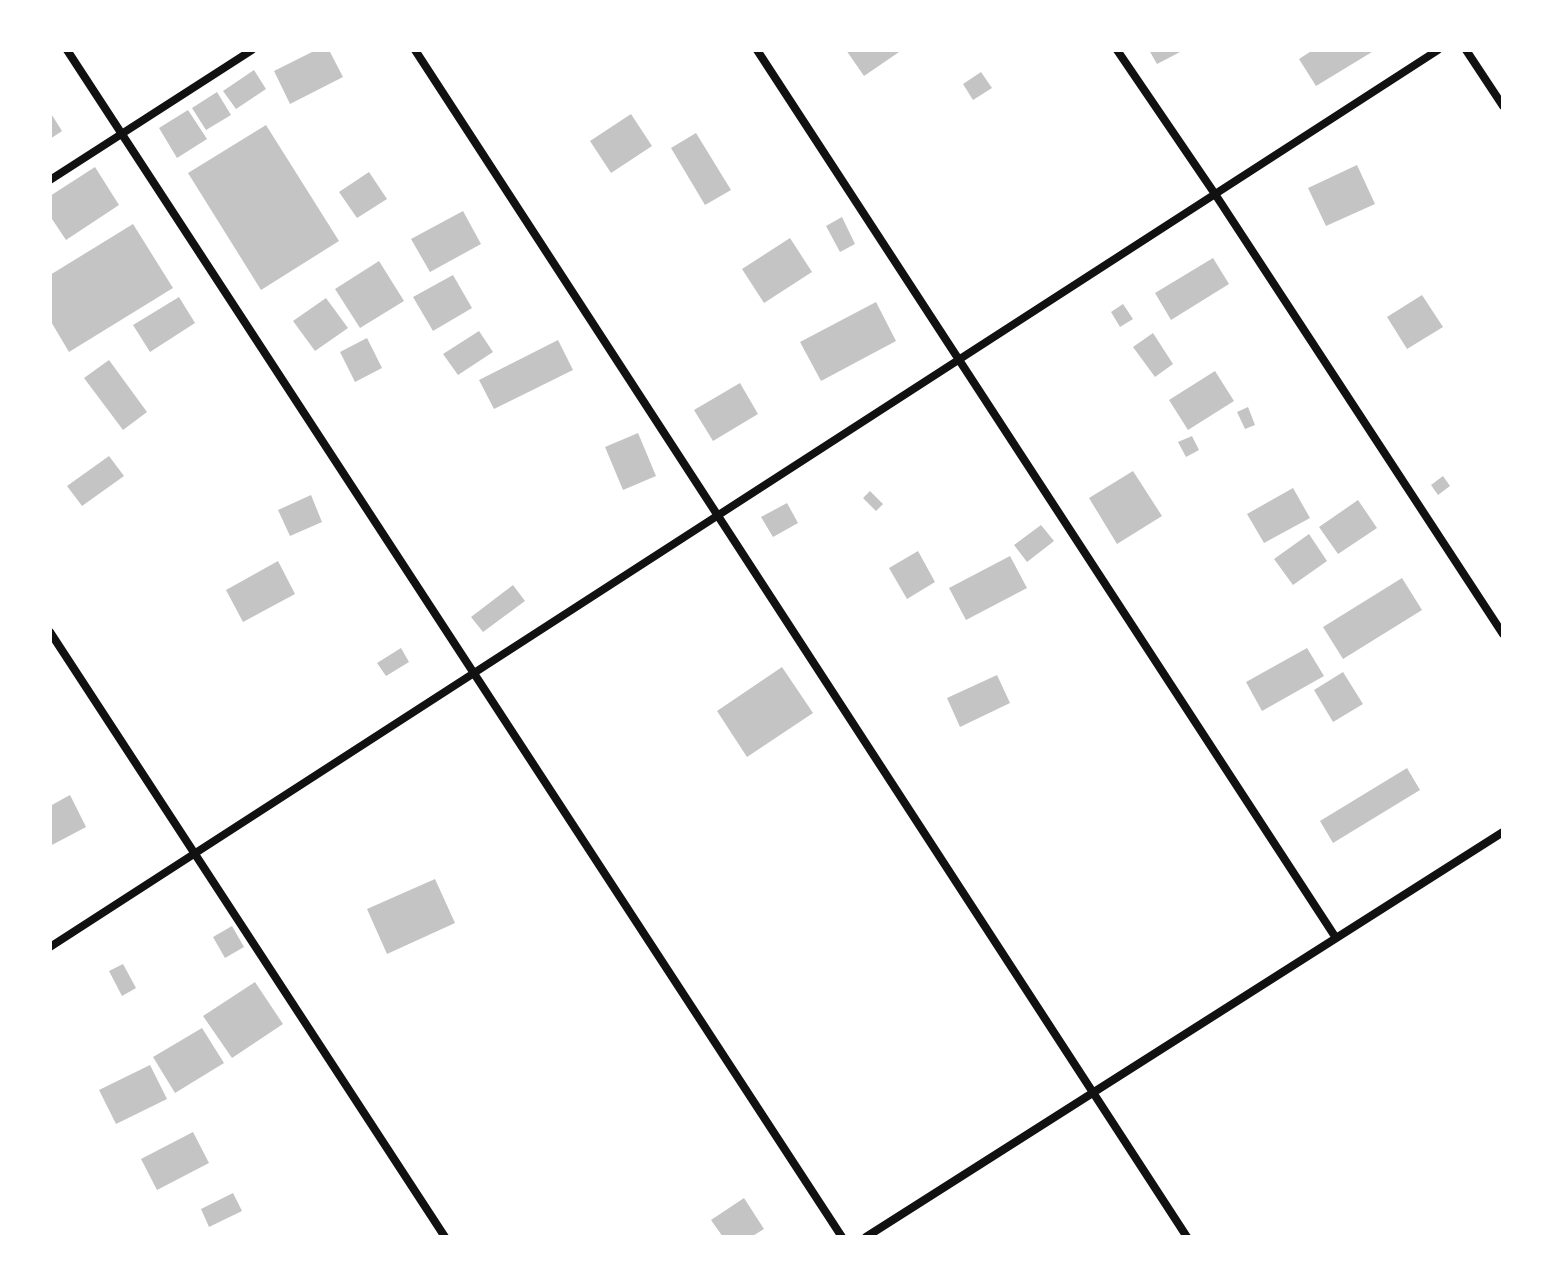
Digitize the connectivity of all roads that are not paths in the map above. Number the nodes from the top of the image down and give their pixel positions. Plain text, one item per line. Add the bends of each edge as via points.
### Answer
1 (67, 50) edge
2 (252, 50) edge
3 (415, 50) edge
4 (757, 50) edge
5 (1117, 50) edge
6 (1438, 50) edge
7 (1466, 50) edge
8 (1503, 106) edge
9 (122, 134) junction
10 (50, 180) edge
11 (1215, 194) junction
12 (959, 360) junction
13 (718, 516) junction
14 (50, 632) edge
15 (1503, 634) edge
16 (474, 673) junction
17 (1503, 832) edge
18 (194, 854) junction
19 (1336, 938) junction
20 (50, 947) edge
21 (1093, 1093) junction
22 (445, 1237) edge
23 (842, 1237) edge
24 (866, 1237) edge
25 (1187, 1237) edge

1 - 9 street
2 - 9 street
3 - 13 street
4 - 12 street
5 - 11 street
6 - 11 street
7 - 8 street
9 - 10 street
9 - 16 street
11 - 12 street
11 - 15 street
12 - 13 street
12 - 19 street
13 - 16 street
13 - 21 street
14 - 18 street
16 - 18 street
16 - 23 street
17 - 19 street
18 - 20 street
18 - 22 street
19 - 21 street
21 - 24 street
21 - 25 street

